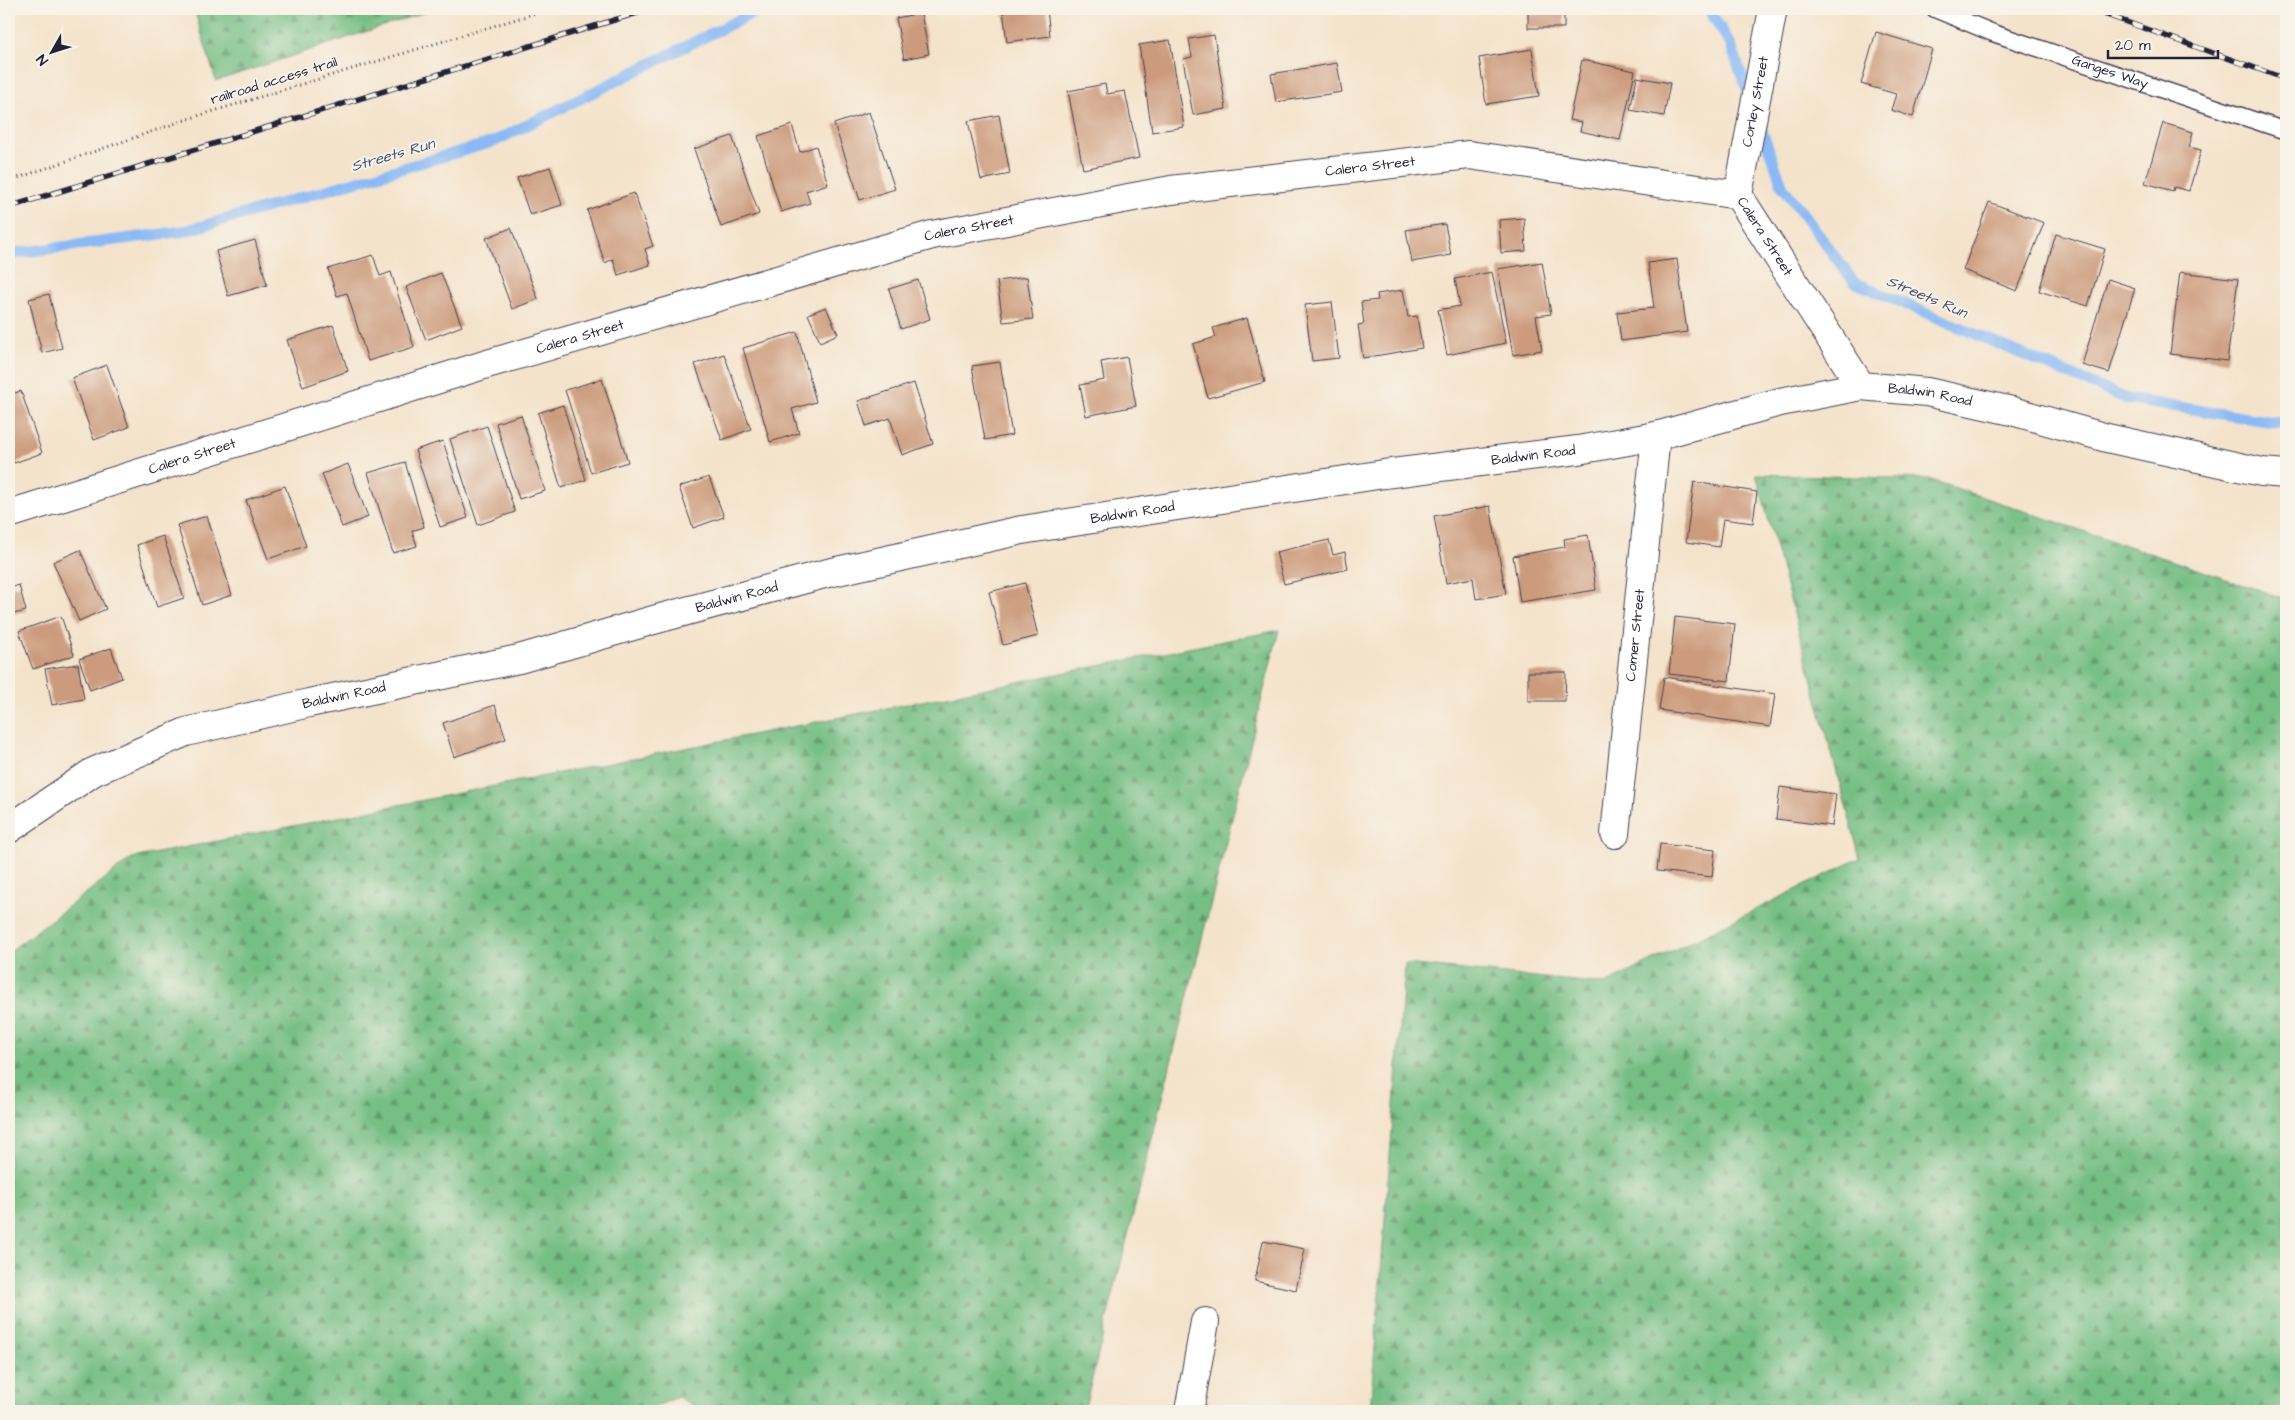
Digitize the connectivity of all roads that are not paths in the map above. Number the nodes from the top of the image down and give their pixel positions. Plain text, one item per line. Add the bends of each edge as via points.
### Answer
1 (1773, 9) edge
2 (1935, 9) edge
3 (2286, 131) edge
4 (1738, 195) junction
5 (1860, 386) junction
6 (1656, 436) junction
7 (2286, 474) edge
8 (9, 514) edge
9 (9, 828) edge
10 (1616, 834) dead end
11 (1205, 1322) dead end
12 (1189, 1411) edge

1 - 4 street, Corley Street
2 - 3 lane, Ganges Way via 1992,33
4 - 5 street, Calera Street
4 - 8 street, Calera Street via 1469,155 1162,192 932,235 487,364
5 - 6 street, Baldwin Road via 1780,402
5 - 7 street, Baldwin Road via 1928,392 2012,411 2107,438 2262,472
6 - 9 street, Baldwin Road via 1022,530 828,573 519,659 186,732 93,772
6 - 10 street, Comer Street
11 - 12 street

